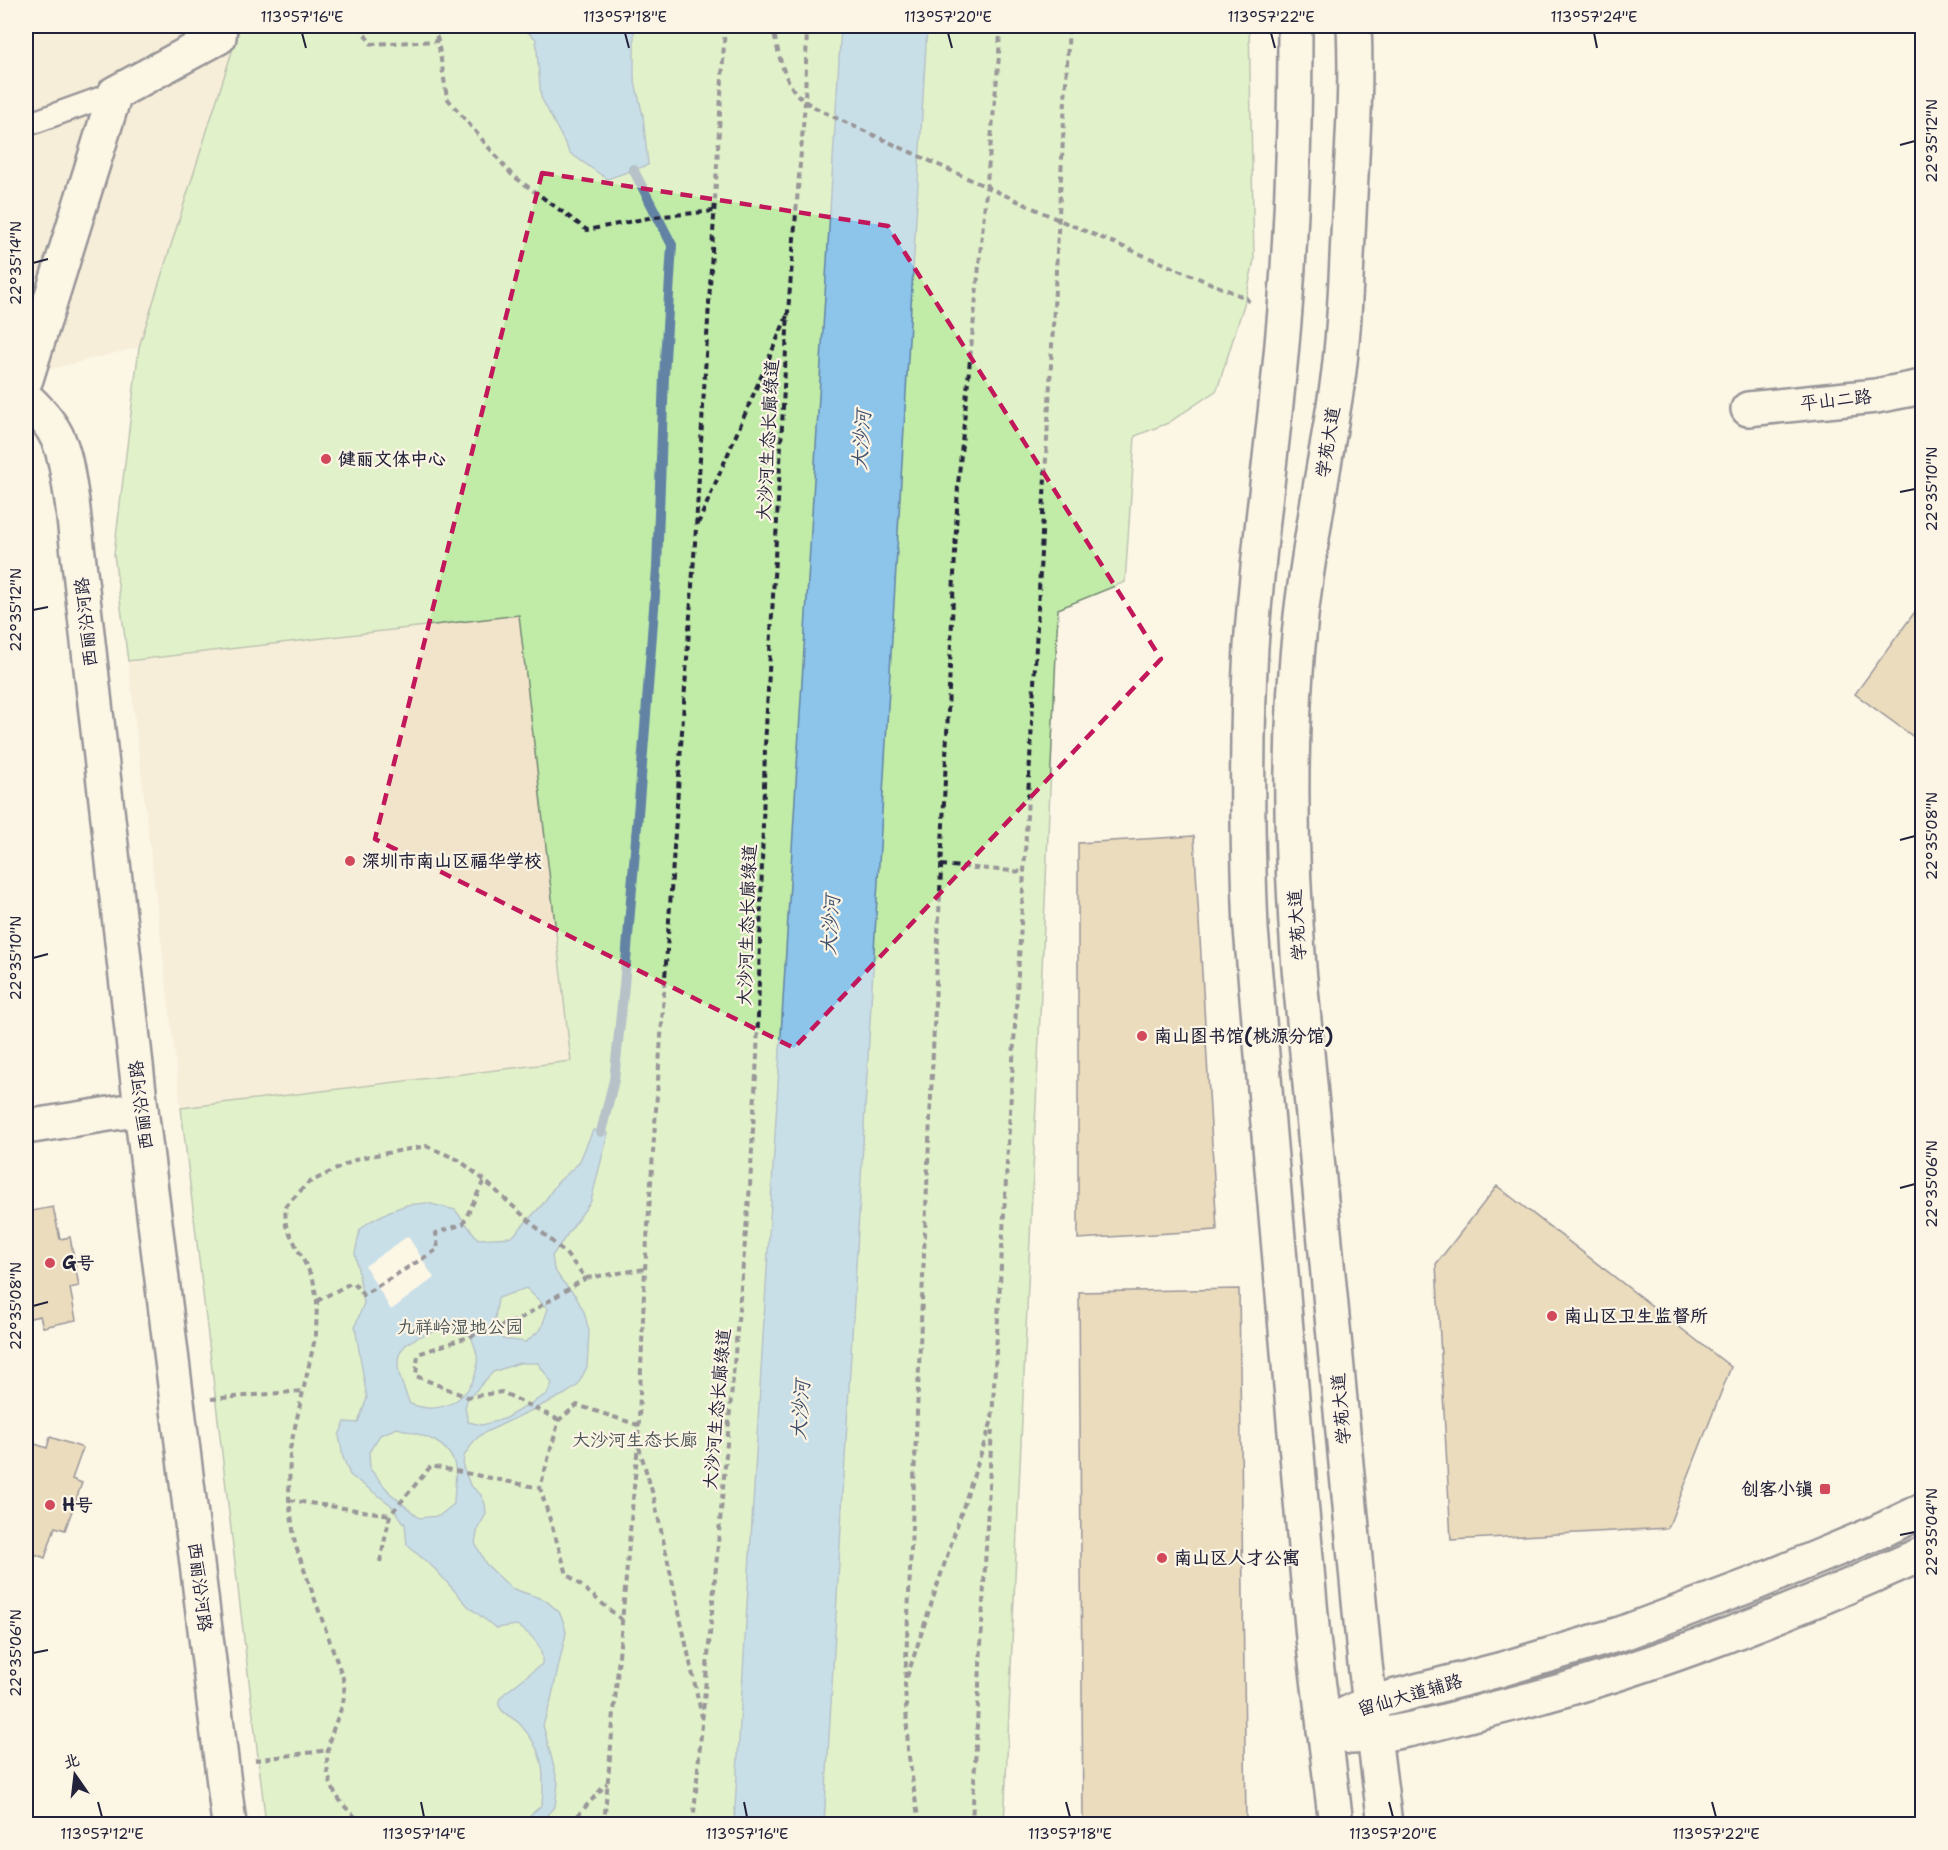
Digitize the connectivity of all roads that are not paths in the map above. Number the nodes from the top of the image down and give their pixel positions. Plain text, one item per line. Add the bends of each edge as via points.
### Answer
1 (220, 26) edge
2 (1295, 26) edge
3 (1354, 26) edge
4 (115, 93) junction
5 (26, 125) edge
6 (26, 380) edge
7 (1923, 387) edge
8 (26, 398) edge
9 (1748, 409) dead end
10 (141, 1109) junction
11 (26, 1127) edge
12 (1923, 1510) edge
13 (1923, 1554) edge
14 (1369, 1703) junction
15 (1324, 1731) junction
16 (1374, 1737) junction
17 (229, 1824) edge
18 (1336, 1824) edge
19 (1385, 1824) edge

1 - 4 street via 219,37
2 - 15 street via 1288,259 1254,610 1247,820 1251,929 1312,1638
3 - 14 street, 学苑大道 via 1354,109 1343,326 1301,618 1293,741 1293,847 1299,968
4 - 5 lane
4 - 6 street
7 - 9 street, 平山二路 via 1876,396
8 - 10 street, 西丽沿河路 via 44,415 59,438 66,462
10 - 11 street
10 - 17 street, 西丽沿河路
12 - 14 street, 留仙大道辅路 via 1756,1583 1623,1633
13 - 16 street, 留仙大道辅路 via 1715,1640 1604,1678 1504,1707
14 - 15 street, 留仙大道辅路
14 - 16 street, 学苑大道
15 - 16 street, 留仙大道辅路 via 1346,1737
15 - 18 street
16 - 19 street, 学苑大道

